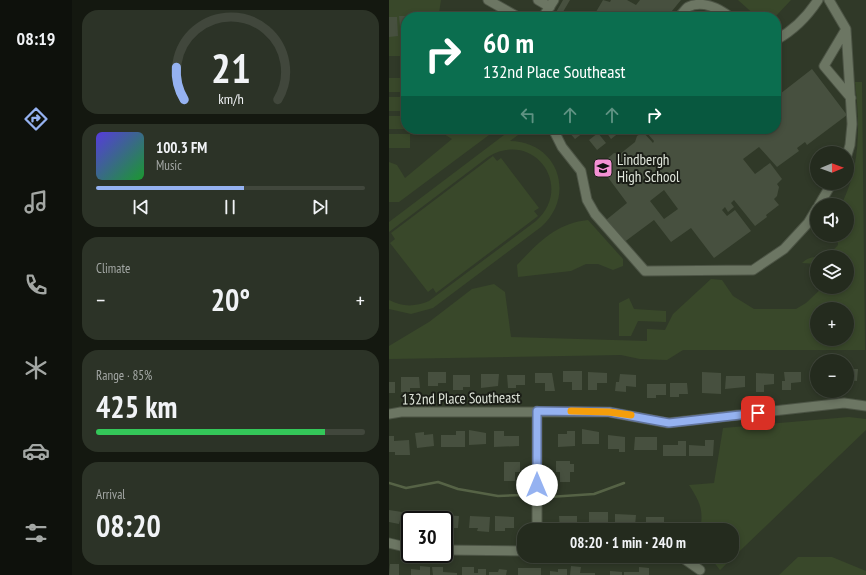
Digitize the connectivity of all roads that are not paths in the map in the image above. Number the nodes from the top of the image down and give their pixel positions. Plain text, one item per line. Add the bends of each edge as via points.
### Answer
1 (488, 0) edge
2 (538, 0) edge
3 (818, 0) edge
4 (829, 0) edge
5 (552, 3) edge
6 (509, 12) edge
7 (546, 12) edge
8 (684, 12) edge
9 (724, 12) edge
10 (846, 29) junction
11 (781, 37) edge
12 (851, 98) junction
13 (556, 134) edge
14 (850, 146) edge
15 (810, 218) edge
16 (866, 406) edge
17 (537, 411) junction
18 (389, 414) edge
19 (537, 523) edge
20 (389, 543) edge
21 (401, 546) edge
22 (453, 550) edge
23 (517, 550) edge
24 (690, 563) edge
25 (700, 570) dead end

1 - 6 street
2 - 5 street
3 - 11 street via 807,17
4 - 10 street
5 - 7 street
8 - 9 street via 688,7 703,4 720,8
10 - 12 street
10 - 12 street via 824,66
12 - 14 street
13 - 15 street via 562,147 581,171 587,200 595,214 645,271 753,270 784,249
16 - 17 street, 132nd Place Southeast via 844,403 669,423 609,412
17 - 18 street, 132nd Place Southeast
17 - 19 street
20 - 21 street
22 - 23 street
24 - 25 street

